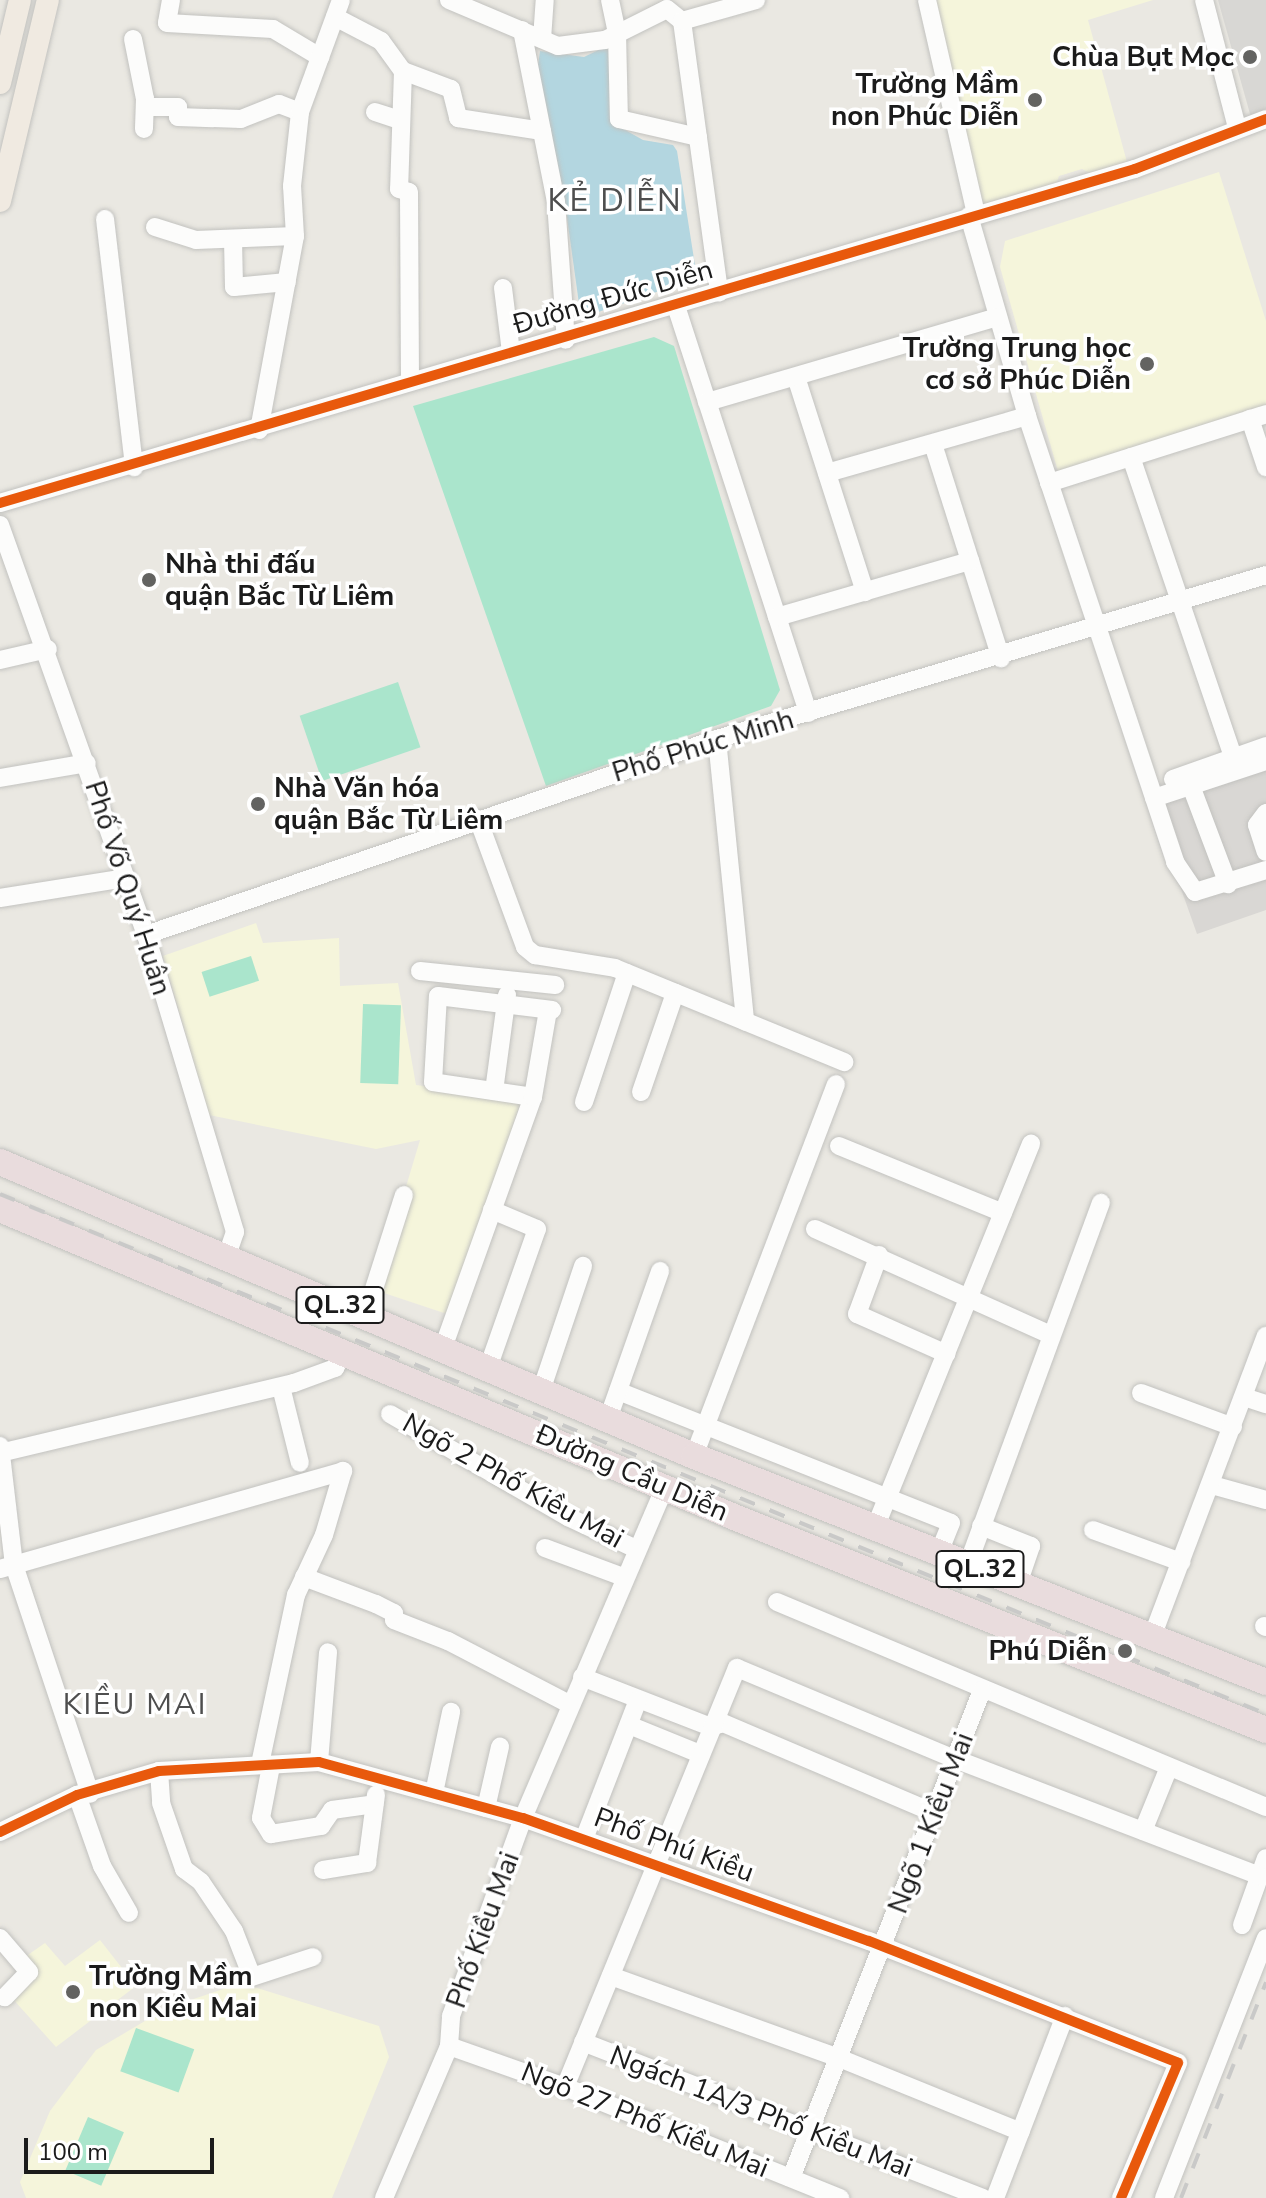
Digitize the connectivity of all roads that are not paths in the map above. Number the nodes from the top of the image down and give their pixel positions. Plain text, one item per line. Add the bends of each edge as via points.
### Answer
1 (20, 0) edge
2 (48, 0) edge
3 (171, 0) edge
4 (449, 0) edge
5 (545, 0) edge
6 (610, 0) edge
7 (756, 0) edge
8 (927, 0) edge
9 (1204, 0) edge
10 (481, 6) edge
11 (338, 8) edge
12 (692, 13) edge
13 (522, 30) junction
14 (617, 33) junction
15 (133, 39) dead end
16 (542, 39) junction
17 (320, 57) junction
18 (403, 71) junction
19 (0, 83) edge
20 (145, 107) junction
21 (300, 112) junction
22 (375, 112) dead end
23 (397, 119) junction
24 (1266, 119) edge
25 (1237, 128) junction
26 (144, 129) dead end
27 (542, 131) junction
28 (698, 137) junction
29 (0, 201) edge
30 (972, 215) junction
31 (105, 219) dead end
32 (155, 227) dead end
33 (295, 236) junction
34 (233, 239) junction
35 (287, 282) junction
36 (503, 288) dead end
37 (719, 292) junction
38 (676, 306) junction
39 (998, 317) junction
40 (566, 340) junction
41 (511, 352) junction
42 (796, 377) junction
43 (410, 381) junction
44 (707, 402) junction
45 (1027, 416) junction
46 (1258, 417) edge
47 (259, 430) junction
48 (933, 444) junction
49 (1131, 457) junction
50 (134, 467) junction
51 (1266, 467) edge
52 (827, 473) junction
53 (1049, 483) junction
54 (0, 503) edge
55 (0, 525) edge
56 (970, 561) junction
57 (1266, 575) edge
58 (865, 592) junction
59 (1179, 602) junction
60 (777, 617) junction
61 (1096, 629) junction
62 (48, 649) junction
63 (1001, 658) junction
64 (0, 660) edge
65 (808, 713) junction
66 (717, 739) junction
67 (1266, 746) edge
68 (1233, 757) junction
69 (1266, 761) edge
70 (87, 763) junction
71 (0, 778) edge
72 (1182, 782) junction
73 (1154, 798) junction
74 (1266, 813) edge
75 (478, 819) junction
76 (1266, 852) edge
77 (1266, 870) edge
78 (126, 878) junction
79 (1228, 884) junction
80 (0, 898) edge
81 (146, 935) junction
82 (420, 971) dead end
83 (627, 973) junction
84 (508, 979) junction
85 (555, 985) dead end
86 (675, 993) junction
87 (506, 1003) junction
88 (745, 1022) junction
89 (844, 1062) dead end
90 (836, 1084) dead end
91 (494, 1091) junction
92 (641, 1092) dead end
93 (533, 1097) junction
94 (584, 1102) dead end
95 (1031, 1143) dead end
96 (839, 1146) dead end
97 (0, 1162) edge
98 (404, 1195) dead end
99 (1101, 1203) dead end
100 (0, 1209) edge
101 (492, 1210) junction
102 (1003, 1213) junction
103 (815, 1229) dead end
104 (227, 1255) junction
105 (879, 1255) junction
106 (583, 1266) dead end
107 (660, 1271) dead end
108 (971, 1298) junction
109 (365, 1317) junction
110 (1049, 1334) junction
111 (1266, 1336) edge
112 (443, 1348) junction
113 (344, 1351) junction
114 (947, 1354) junction
115 (496, 1371) junction
116 (281, 1387) junction
117 (541, 1391) junction
118 (618, 1391) junction
119 (1141, 1393) dead end
120 (1244, 1397) junction
121 (1266, 1404) edge
122 (489, 1411) junction
123 (390, 1414) dead end
124 (608, 1419) junction
125 (1233, 1427) junction
126 (705, 1428) junction
127 (0, 1446) edge
128 (0, 1452) edge
129 (694, 1456) junction
130 (300, 1463) dead end
131 (1212, 1485) junction
132 (665, 1487) junction
133 (1266, 1500) edge
134 (887, 1501) junction
135 (981, 1526) junction
136 (875, 1528) junction
137 (1093, 1530) dead end
138 (545, 1548) dead end
139 (636, 1549) junction
140 (939, 1553) junction
141 (1181, 1562) junction
142 (968, 1564) junction
143 (7, 1567) edge
144 (304, 1577) junction
145 (623, 1577) junction
146 (1018, 1584) junction
147 (777, 1602) dead end
148 (1152, 1637) junction
149 (328, 1652) dead end
150 (582, 1677) junction
151 (1266, 1682) edge
152 (982, 1690) junction
153 (638, 1700) junction
154 (569, 1704) junction
155 (451, 1712) dead end
156 (629, 1725) junction
157 (714, 1726) junction
158 (1266, 1730) edge
159 (500, 1747) dead end
160 (700, 1754) junction
161 (955, 1759) junction
162 (319, 1762) junction
163 (265, 1765) junction
164 (1169, 1767) junction
165 (159, 1771) junction
166 (378, 1777) junction
167 (434, 1793) junction
168 (84, 1794) junction
169 (375, 1804) junction
170 (1266, 1807) edge
171 (486, 1808) junction
172 (934, 1813) junction
173 (523, 1818) junction
174 (1143, 1831) junction
175 (0, 1832) edge
176 (584, 1839) junction
177 (1266, 1858) edge
178 (658, 1865) junction
179 (323, 1870) dead end
180 (1260, 1876) junction
181 (129, 1913) dead end
182 (1242, 1925) dead end
183 (0, 1938) edge
184 (1266, 1938) edge
185 (883, 1947) junction
186 (313, 1957) dead end
187 (611, 1976) junction
188 (5, 1997) dead end
189 (1065, 2016) junction
190 (583, 2042) junction
191 (449, 2046) junction
192 (839, 2058) junction
193 (565, 2087) junction
194 (810, 2131) junction
195 (1021, 2132) junction
196 (791, 2178) junction
197 (384, 2198) edge
198 (840, 2198) edge
199 (983, 2198) edge
200 (995, 2198) edge
201 (1121, 2198) edge
202 (1164, 2198) edge

1 - 19 main road
2 - 29 main road
3 - 17 street via 167,23 273,29
4 - 10 street
5 - 16 street
6 - 14 street
7 - 12 street
8 - 30 street
9 - 25 street
10 - 13 street
11 - 17 street
11 - 18 street via 381,41
12 - 14 street via 667,9
12 - 28 street
13 - 16 street
13 - 27 street
14 - 16 street via 558,46
14 - 28 street via 619,119
15 - 20 street
17 - 21 street
18 - 23 street
18 - 27 street via 451,89 458,118
20 - 21 street via 178,107 178,117 241,119 279,104
20 - 26 street
21 - 33 street via 292,186
22 - 23 street
23 - 43 street via 405,121 399,189 409,192
24 - 25 street, Đường Đức Diễn
25 - 30 street, Đường Đức Diễn via 1135,169
27 - 40 street via 556,202
28 - 37 street
30 - 37 street, Đường Đức Diễn
30 - 39 street
31 - 50 street
32 - 34 street via 196,240
33 - 34 street
33 - 35 street
34 - 35 street via 234,287
35 - 47 street
36 - 41 street
37 - 38 street, Đường Đức Diễn
38 - 40 street, Đường Đức Diễn
38 - 44 street
39 - 42 street
39 - 45 street
40 - 41 street, Đường Đức Diễn
41 - 43 street, Đường Đức Diễn
42 - 44 street
42 - 52 street
43 - 47 street, Đường Đức Diễn
44 - 60 street
45 - 48 street
45 - 53 street
46 - 49 street
46 - 51 street
47 - 50 street, Đường Đức Diễn
48 - 52 street
48 - 56 street
49 - 53 street
49 - 59 street
50 - 54 street, Đường Đức Diễn
52 - 58 street
53 - 61 street
55 - 62 street, Phố Võ Quý Huân
56 - 58 street
56 - 63 street
57 - 59 street, Phố Phúc Minh
58 - 60 street
59 - 61 street, Phố Phúc Minh
59 - 68 street
60 - 65 street
61 - 63 street, Phố Phúc Minh
61 - 73 street
62 - 64 street
62 - 70 street, Phố Võ Quý Huân
63 - 65 street, Phố Phúc Minh
65 - 66 street, Phố Phúc Minh
66 - 75 street, Phố Phúc Minh
66 - 88 street
67 - 68 street
68 - 72 street
69 - 72 street
70 - 71 street
70 - 78 street, Phố Võ Quý Huân
72 - 73 street
72 - 79 street
73 - 79 street via 1187,886 1205,893
74 - 76 street via 1257,825
75 - 81 street, Phố Phúc Minh
75 - 83 street via 525,947 535,955
77 - 79 street
78 - 80 street
78 - 81 street, Phố Võ Quý Huân
81 - 104 street, Phố Võ Quý Huân via 235,1232
82 - 84 street
83 - 86 street
83 - 94 street
84 - 85 street
84 - 87 street
86 - 88 street
86 - 92 street
87 - 91 street
87 - 91 street via 438,996 433,1082
87 - 93 street via 550,1010
88 - 89 street
90 - 126 street
91 - 93 street
93 - 101 street
95 - 102 street
96 - 102 street
97 - 104 highway, Đường Cầu Diễn / QL.32
98 - 109 street
99 - 110 street
100 - 113 highway, Đường Cầu Diễn / QL.32
101 - 112 street
101 - 115 street via 537,1229
102 - 108 street
103 - 105 street
104 - 109 highway, Đường Cầu Diễn / QL.32
105 - 108 street
105 - 114 street via 857,1314
106 - 117 street
107 - 118 street
108 - 110 street
108 - 114 street
109 - 112 highway, Đường Cầu Diễn / QL.32
110 - 135 street
111 - 120 street
112 - 115 highway, Đường Cầu Diễn / QL.32
113 - 116 street via 335,1368
113 - 122 highway, Đường Cầu Diễn / QL.32
114 - 134 street
115 - 117 highway, Đường Cầu Diễn / QL.32
115 - 122 highway
116 - 128 street
116 - 130 street
117 - 124 highway, Đường Cầu Diễn / QL.32
118 - 124 street
118 - 126 street
119 - 125 street
120 - 121 street
120 - 125 street
122 - 132 highway, Đường Cầu Diễn / QL.32
123 - 139 street, Ngõ 2 Phố Kiều Mai via 568,1517
124 - 129 highway, Đường Cầu Diễn / QL.32
125 - 131 street
126 - 129 street
126 - 134 street
127 - 128 street
128 - 143 street
129 - 136 highway, Đường Cầu Diễn / QL.32
131 - 133 street
131 - 141 street
132 - 139 street, Phố Kiều Mai
132 - 158 highway, Đường Cầu Diễn / QL.32
134 - 136 street
134 - 140 street via 951,1523
135 - 142 street
135 - 146 street via 1031,1546
136 - 140 highway, Đường Cầu Diễn / QL.32
137 - 141 street
138 - 145 street
139 - 145 street, Phố Kiều Mai
140 - 142 highway, Đường Cầu Diễn / QL.32
141 - 148 street
142 - 146 highway, Đường Cầu Diễn / QL.32
143 - 144 street via 343,1471 324,1535
143 - 168 street
144 - 154 street via 376,1604 394,1613 394,1620 448,1641
144 - 163 street via 296,1595
145 - 150 street, Phố Kiều Mai
146 - 148 highway, Đường Cầu Diễn / QL.32
147 - 152 street
148 - 151 highway, Đường Cầu Diễn / QL.32
149 - 162 street
150 - 153 street
150 - 154 street, Phố Kiều Mai
152 - 161 street, Ngõ 1 Kiều Mai
152 - 164 street
153 - 156 street
153 - 157 street
154 - 173 street, Phố Kiều Mai
155 - 167 street
156 - 160 street
156 - 176 street
157 - 160 street
157 - 161 street via 737,1668
157 - 172 street via 723,1723
159 - 171 street
160 - 178 street
161 - 172 street, Ngõ 1 Kiều Mai
161 - 174 street
162 - 163 street, Phố Phú Kiều
162 - 166 street, Phố Phú Kiều
163 - 165 street, Phố Phú Kiều
163 - 169 street via 261,1818 271,1834 321,1826 332,1810
164 - 170 street
164 - 174 street
165 - 168 street, Phố Phú Kiều
165 - 186 street via 161,1803 184,1869 201,1882 234,1931 252,1977
166 - 167 street, Phố Phú Kiều
166 - 169 street
167 - 171 street, Phố Phú Kiều
168 - 175 street, Phố Phú Kiều
168 - 181 street via 102,1866
169 - 179 street via 367,1863
171 - 173 street, Phố Phú Kiều
172 - 185 street, Ngõ 1 Kiều Mai
173 - 176 street, Phố Phú Kiều
173 - 191 street, Phố Kiều Mai via 451,2016
174 - 180 street
176 - 178 street, Phố Phú Kiều
177 - 180 street
178 - 185 street, Phố Phú Kiều
178 - 187 street
180 - 182 street
183 - 188 street via 29,1972
184 - 202 street
185 - 189 street, Phố Phú Kiều
185 - 192 street, Ngõ 1 Kiều Mai
187 - 190 street
187 - 192 street
189 - 195 street
189 - 201 street, Phố Phú Kiều via 1178,2063
190 - 193 street
190 - 194 street, Ngách 1A/3 Phố Kiều Mai
191 - 193 street, Ngõ 27 Phố Kiều Mai
191 - 197 street, Phố Kiều Mai
192 - 194 street, Ngõ 1 Kiều Mai
192 - 195 street
193 - 196 street, Ngõ 27 Phố Kiều Mai
194 - 196 street, Ngõ 1 Kiều Mai
194 - 199 street, Ngách 1A/3 Phố Kiều Mai
195 - 200 street
196 - 198 street, Ngõ 27 Phố Kiều Mai

